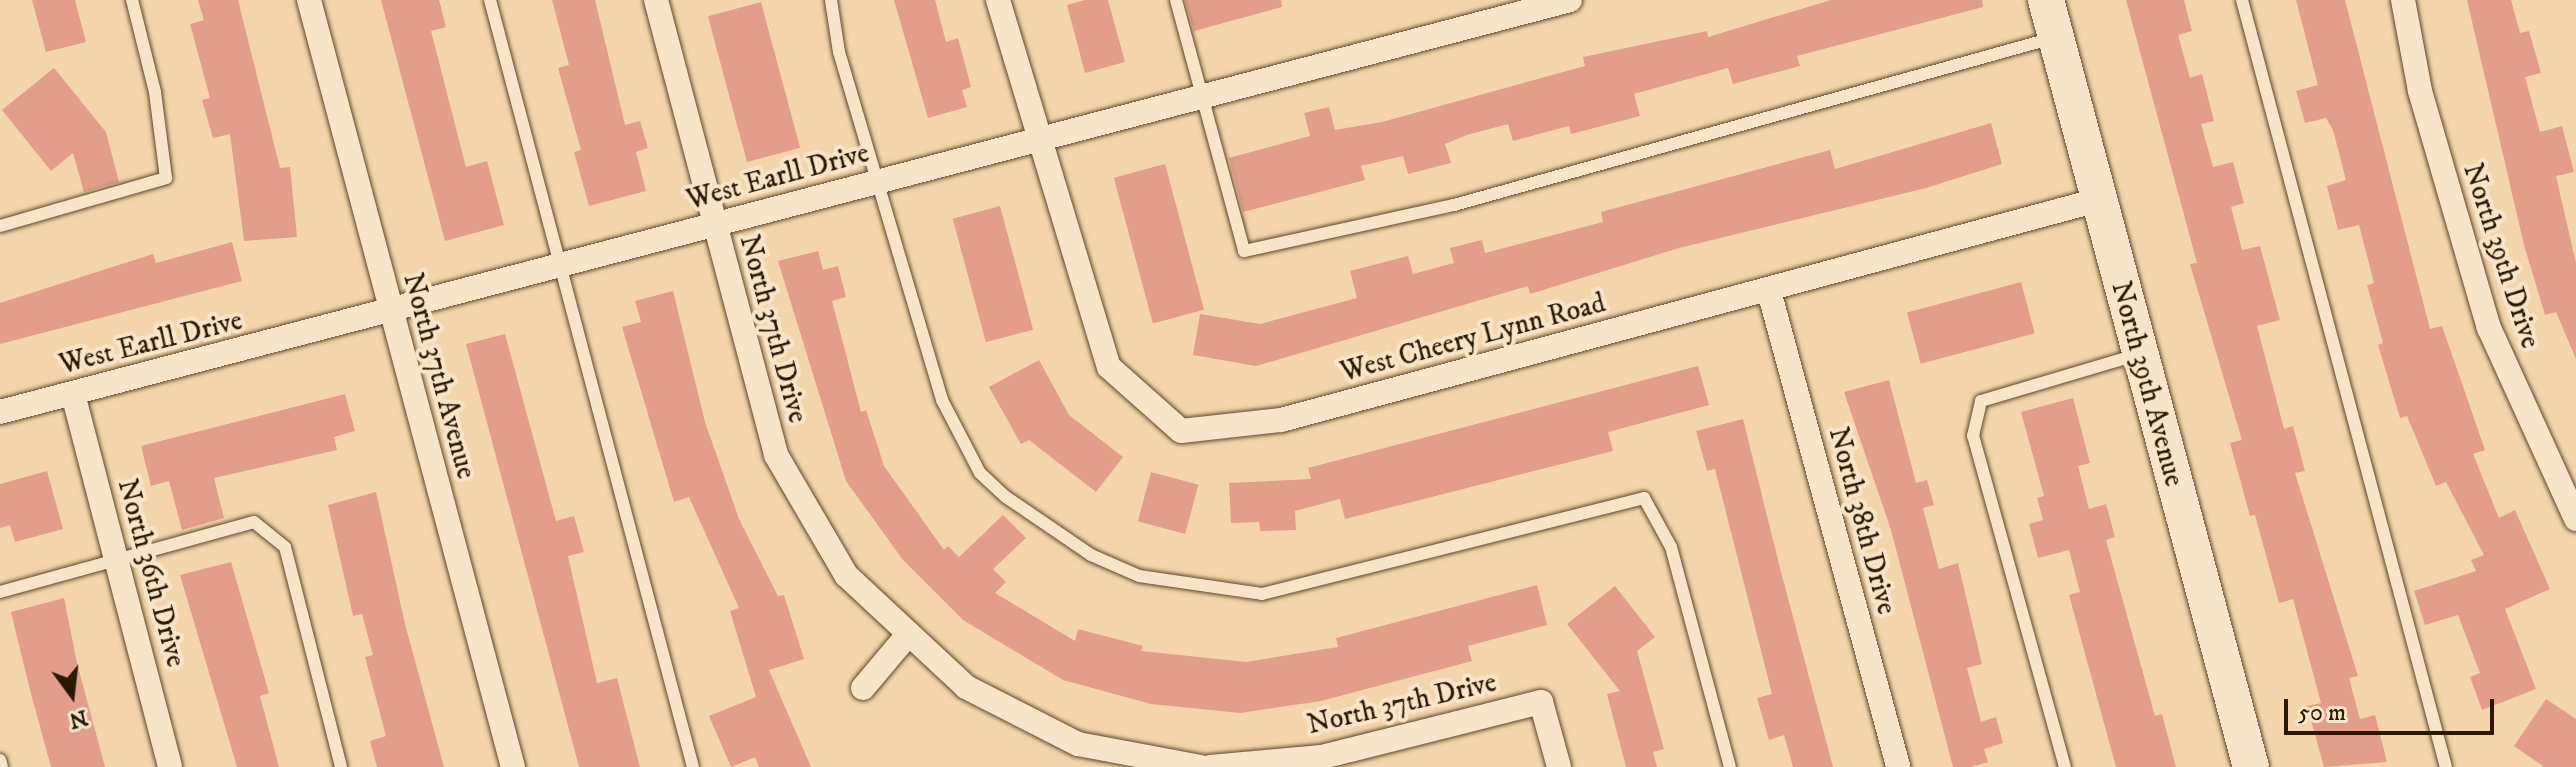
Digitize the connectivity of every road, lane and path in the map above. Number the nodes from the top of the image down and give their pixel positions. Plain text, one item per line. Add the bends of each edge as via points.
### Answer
1 (132, 0) edge
2 (309, 0) edge
3 (490, 0) edge
4 (656, 0) edge
5 (831, 0) edge
6 (998, 0) edge
7 (1176, 0) edge
8 (1570, 0) edge
9 (2046, 0) edge
10 (2242, 0) edge
11 (2403, 0) edge
12 (2055, 37) junction
13 (1199, 97) junction
14 (1043, 140) junction
15 (877, 183) junction
16 (2098, 200) junction
17 (714, 225) junction
18 (0, 226) edge
19 (557, 267) junction
20 (1769, 291) junction
21 (391, 312) junction
22 (2138, 354) junction
23 (73, 394) junction
24 (0, 412) edge
25 (2576, 519) edge
26 (116, 558) junction
27 (0, 592) edge
28 (906, 637) junction
29 (863, 688) dead end
30 (0, 760) edge
31 (2, 767) edge
32 (170, 767) edge
33 (341, 767) edge
34 (513, 767) edge
35 (693, 767) edge
36 (1201, 767) edge
37 (1210, 767) edge
38 (1559, 767) edge
39 (1730, 767) edge
40 (1898, 767) edge
41 (2065, 767) edge
42 (2251, 767) edge
43 (2446, 767) edge

1 - 18 lane via 155,92 166,178
2 - 21 street, North 37th Avenue
3 - 19 lane
4 - 17 street, North 37th Drive
5 - 15 lane via 839,52
6 - 14 street, West Cheery Lynn Road
7 - 13 lane
8 - 13 street, West Earll Drive
9 - 12 street, North 39th Avenue
10 - 43 lane
11 - 25 street, North 39th Drive via 2420,91 2489,328
12 - 13 lane via 1500,193 1244,251
12 - 16 street, North 39th Avenue
13 - 14 street, West Earll Drive
14 - 15 street, West Earll Drive
14 - 20 street, West Cheery Lynn Road via 1109,367 1181,431 1281,420
15 - 17 street, West Earll Drive
15 - 39 lane via 942,400 980,473 1006,497 1091,555 1139,576 1262,594 1644,498 1671,547
16 - 20 street, West Cheery Lynn Road
16 - 22 street, North 39th Avenue
17 - 19 street, West Earll Drive
17 - 28 street, North 37th Drive via 776,455 846,575
19 - 21 street, West Earll Drive
19 - 35 lane
20 - 40 street, North 38th Drive
21 - 23 street, West Earll Drive
21 - 34 street, North 37th Avenue
22 - 41 lane via 1981,401 1973,436
22 - 42 street, North 39th Avenue
23 - 24 street, West Earll Drive
23 - 26 street, North 36th Drive
26 - 27 lane
26 - 32 street, North 36th Drive
26 - 33 lane via 254,522 285,547
28 - 29 street
28 - 36 street, North 37th Drive via 966,687 1078,744
30 - 31 lane
37 - 38 street, North 37th Drive via 1322,757 1541,702

